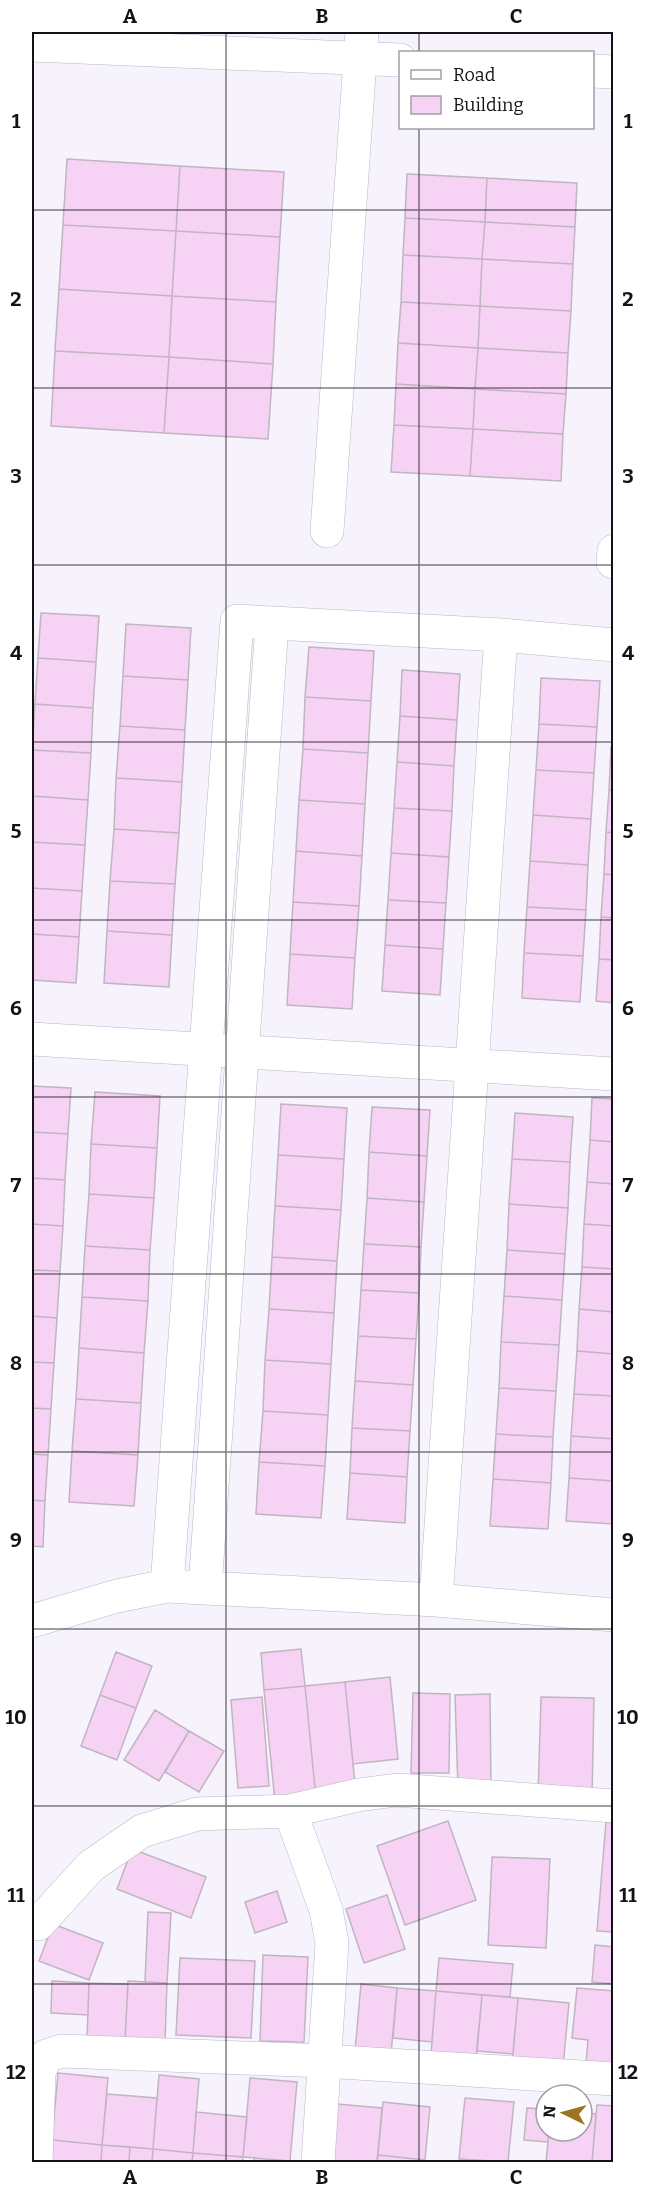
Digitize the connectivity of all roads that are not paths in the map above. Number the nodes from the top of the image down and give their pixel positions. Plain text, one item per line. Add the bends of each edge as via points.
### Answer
1 (361, 44) edge
2 (32, 45) edge
3 (399, 60) edge
4 (594, 71) edge
5 (614, 72) edge
6 (327, 531) dead end
7 (272, 624) junction
8 (501, 635) junction
9 (614, 645) edge
10 (32, 1039) edge
11 (206, 1050) junction
12 (243, 1052) junction
13 (472, 1065) junction
14 (614, 1074) edge
15 (167, 1586) junction
16 (206, 1588) junction
17 (436, 1600) junction
18 (614, 1615) edge
19 (32, 1621) edge
20 (614, 1806) edge
21 (290, 1811) junction
22 (38, 1924) dead end
23 (324, 2061) junction
24 (614, 2079) edge
25 (36, 2163) edge
26 (318, 2163) edge

1 - 2 street
1 - 3 street
1 - 6 street
4 - 5 street
7 - 8 street
7 - 11 street via 237,621
7 - 12 street
8 - 9 street
8 - 13 street
10 - 11 street
11 - 12 street
11 - 15 street
12 - 13 street
12 - 16 street
13 - 14 street
13 - 17 street
15 - 16 street
15 - 19 street
16 - 17 street
17 - 18 street
20 - 21 street via 397,1790
21 - 22 street via 197,1814 142,1831 91,1866
21 - 23 street via 326,1910 332,1943
23 - 24 street
23 - 25 street via 62,2051 46,2055 39,2072
23 - 26 street

